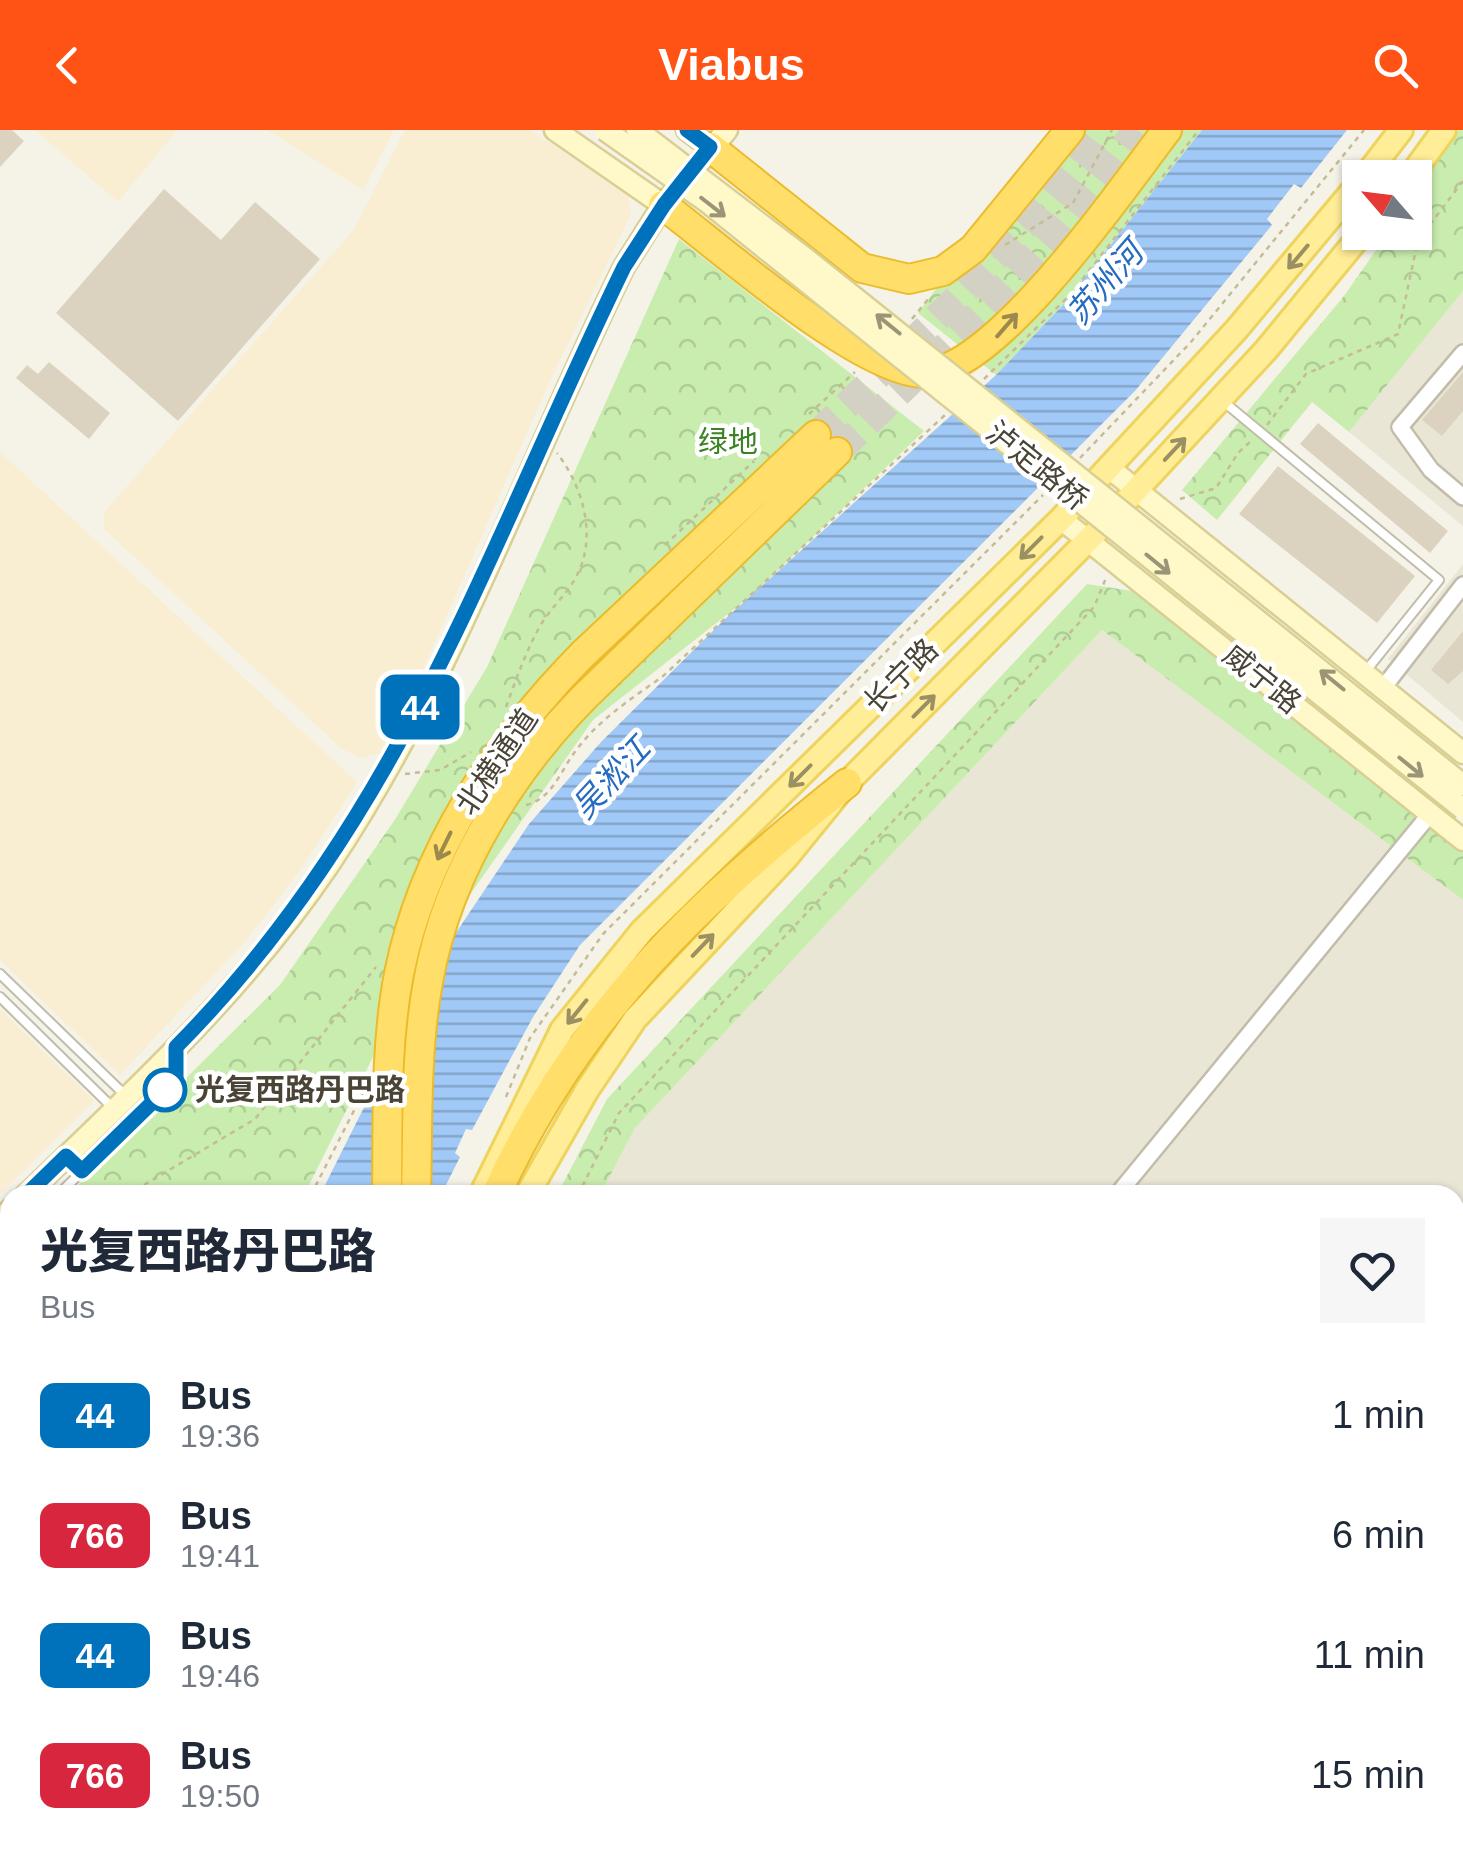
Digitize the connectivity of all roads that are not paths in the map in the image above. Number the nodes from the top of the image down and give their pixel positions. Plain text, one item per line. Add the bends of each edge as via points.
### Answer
1 (554, 130) edge
2 (606, 130) edge
3 (636, 130) edge
4 (687, 130) edge
5 (1070, 130) edge
6 (1167, 130) edge
7 (1401, 130) edge
8 (1444, 130) edge
9 (719, 138) edge
10 (1378, 160) edge
11 (1422, 160) edge
12 (1342, 204) edge
13 (664, 205) junction
14 (1349, 250) edge
15 (1463, 352) edge
16 (1221, 399) junction
17 (1108, 467) junction
18 (1136, 490) junction
19 (1463, 496) edge
20 (1062, 519) junction
21 (1088, 540) junction
22 (1463, 585) edge
23 (1365, 673) junction
24 (1383, 688) junction
25 (1463, 753) edge
26 (847, 782) junction
27 (1463, 785) edge
28 (1463, 809) edge
29 (1430, 814) junction
30 (1463, 840) edge
31 (0, 974) edge
32 (0, 997) edge
33 (176, 1047) junction
34 (120, 1103) junction
35 (503, 1150) joint
36 (74, 1164) junction
37 (41, 1185) edge
38 (63, 1185) edge
39 (387, 1185) edge
40 (416, 1185) edge
41 (484, 1185) edge
42 (501, 1185) edge
43 (532, 1185) edge
44 (1125, 1185) edge

1 - 13 main road
2 -> 28 main road, 泸定路桥, bridge via 760,244
27 -> 3 main road, 泸定路桥, bridge
4 - 9 main road
5 - 9 highway via 973,249 943,270 909,279 862,268
13 -> 6 highway via 851,347 897,369 948,370 992,342
7 - 10 main road, 长宁路
8 - 11 main road
9 - 13 main road
12 -> 17 main road, 长宁路
13 - 33 main road via 624,267 473,600 383,776 283,929
14 - 16 main road, 长宁路
15 - 19 street via 1400,426 1431,470
18 -> 16 main road, 长宁路
16 - 23 lane via 1438,580
17 - 18 main road
17 - 20 main road, 长宁路
18 - 21 main road, 长宁路
18 - 23 main road
20 - 21 main road, 威宁路
20 -> 35 main road, 长宁路 via 642,931 562,1030
26 -> 21 main road, 长宁路
21 - 29 main road, 威宁路
22 - 24 street
23 - 24 main road
24 - 25 main road
26 - 42 highway via 684,925 589,1031
43 -> 26 main road, 长宁路 via 635,1019 786,858
29 - 30 main road, 威宁路
29 - 44 street
31 - 34 lane
32 - 34 lane
33 - 34 main road
33 - 36 lane via 176,1078
34 - 36 main road
35 - 41 highway
36 - 37 main road
36 - 38 lane
40 -> 39 highway, 北横通道, bridge via 422,1026 439,934 469,860 545,739 827,444 583,654 481,780 411,925 392,1023

